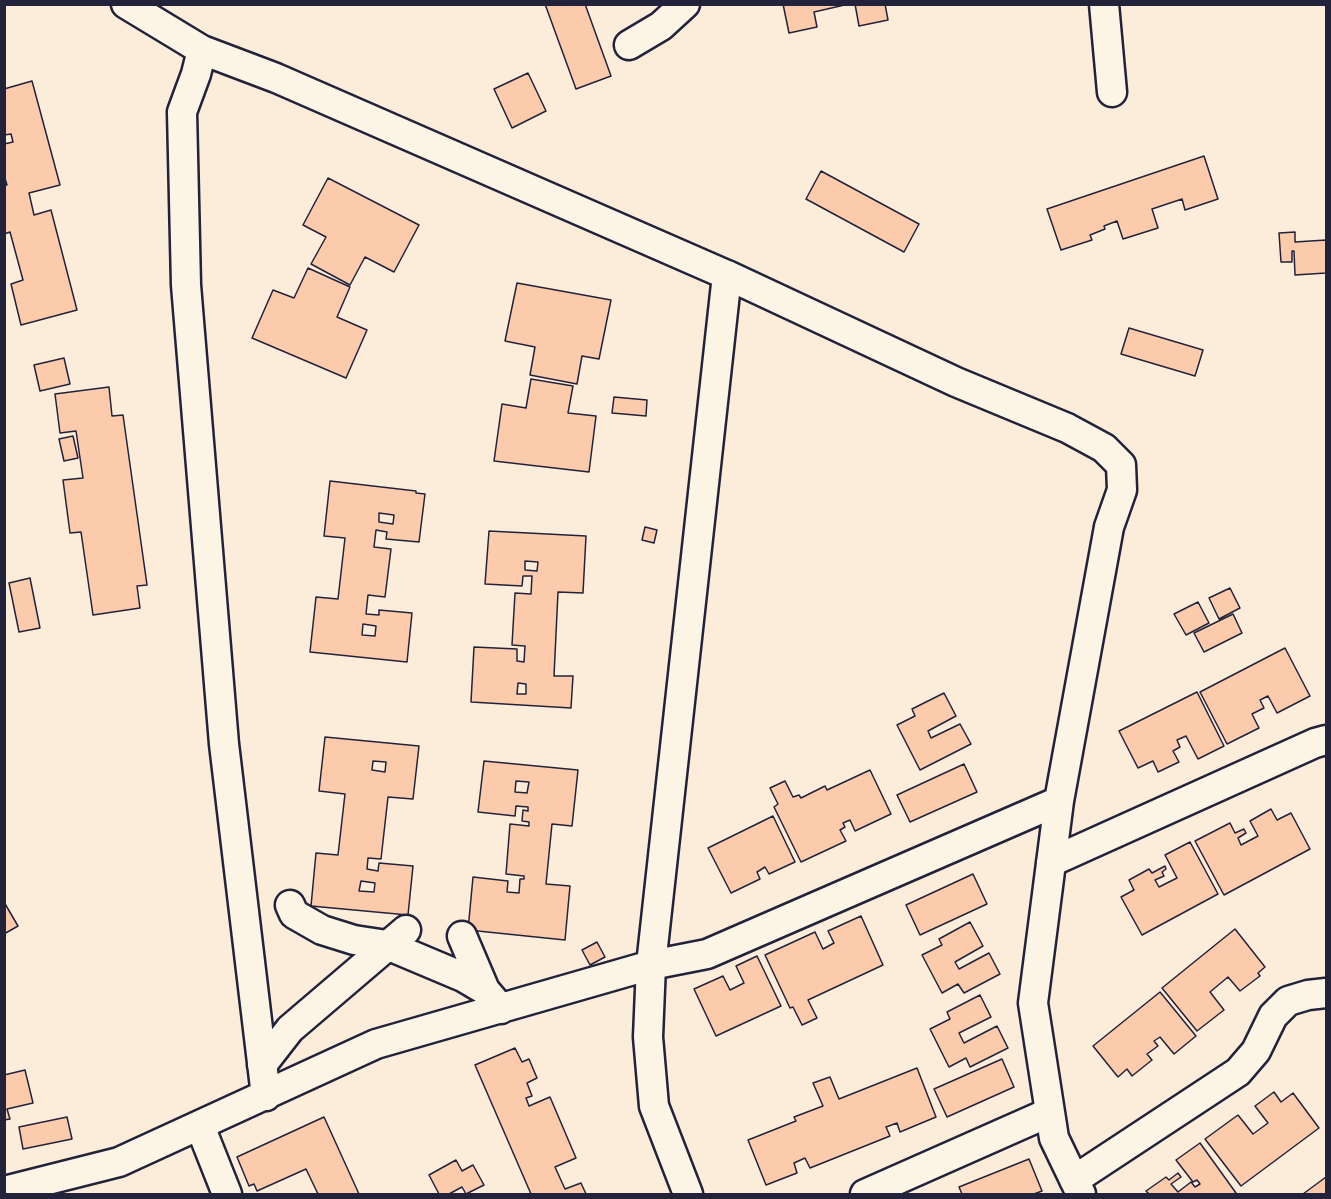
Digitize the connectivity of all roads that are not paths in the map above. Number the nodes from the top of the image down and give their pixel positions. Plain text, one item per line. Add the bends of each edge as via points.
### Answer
1 (126, 4) edge
2 (685, 4) edge
3 (1104, 4) edge
4 (629, 45) dead end
5 (202, 50) junction
6 (1112, 92) dead end
7 (727, 275) junction
8 (1326, 740) edge
9 (1059, 801) junction
10 (1051, 862) junction
11 (290, 905) dead end
12 (462, 936) dead end
13 (396, 937) junction
14 (651, 964) junction
15 (1326, 993) edge
16 (493, 1000) junction
17 (262, 1065) junction
18 (266, 1096) junction
19 (1048, 1113) junction
20 (200, 1126) junction
21 (1077, 1187) edge
22 (4, 1191) edge
23 (227, 1194) edge
24 (688, 1194) edge
25 (865, 1194) edge

1 - 5 street
2 - 4 street via 661,26
3 - 6 street
5 - 7 street via 276,78
5 - 17 street via 182,112 186,285 224,744
7 - 9 street via 956,382 1067,428 1104,448 1121,465 1122,490 1109,527
7 - 14 street
8 - 10 street
9 - 10 street
9 - 14 street via 708,954
10 - 19 street via 1033,1003
11 - 13 street via 294,914 322,930 354,940
12 - 16 street
13 - 16 street
13 - 17 street via 290,1029
14 - 16 street
14 - 24 street via 648,1037 654,1106
15 - 21 street via 1288,1002 1273,1016 1256,1051 1238,1072
16 - 18 street via 376,1044
17 - 18 street
18 - 20 street
19 - 21 street via 1054,1138
19 - 25 street
20 - 22 street via 119,1162
20 - 23 street

